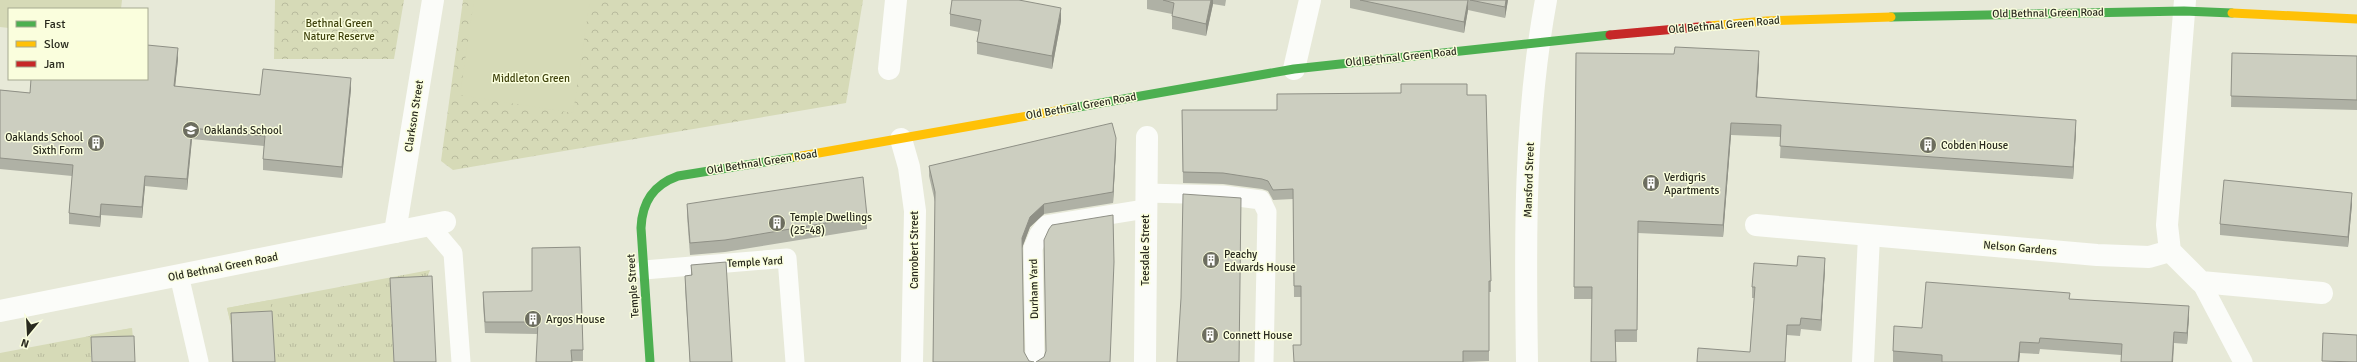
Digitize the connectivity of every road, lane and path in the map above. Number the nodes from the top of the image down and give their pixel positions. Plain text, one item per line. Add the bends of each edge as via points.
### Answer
1 (433, 0) edge
2 (896, 0) edge
3 (1310, 0) edge
4 (1546, 0) edge
5 (2184, 6) edge
6 (2357, 19) edge
7 (1538, 42) junction
8 (889, 69) dead end
9 (1294, 69) junction
10 (1147, 137) dead end
11 (901, 139) junction
12 (1146, 201) junction
13 (642, 209) joint
14 (437, 224) joint
15 (1756, 225) dead end
16 (395, 232) junction
17 (1869, 236) junction
18 (2170, 251) junction
19 (644, 270) junction
20 (179, 275) junction
21 (2201, 282) junction
22 (2322, 293) dead end
23 (0, 311) edge
24 (199, 362) edge
25 (462, 362) edge
26 (650, 362) edge
27 (795, 362) edge
28 (912, 362) edge
29 (1035, 362) edge
30 (1145, 362) edge
31 (1264, 362) edge
32 (1527, 362) edge
33 (1863, 362) edge
34 (2243, 362) edge

1 - 16 street, Clarkson Street
2 - 8 street
3 - 9 street
4 - 7 street, Mansford Street
5 - 6 street, Old Bethnal Green Road
5 - 7 street, Old Bethnal Green Road via 1766,21
5 - 18 street via 2167,225
7 - 9 street, Old Bethnal Green Road
7 - 32 street, Mansford Street via 1531,108 1526,284
9 - 11 street, Old Bethnal Green Road
10 - 12 street, Teesdale Street
11 - 13 street, Old Bethnal Green Road via 678,176 671,178 654,191
11 - 28 street, Canrobert Street via 909,168 915,211
12 - 29 lane, Durham Yard via 1046,225 1039,234 1033,248
12 - 30 street, Teesdale Street
12 - 31 lane, Durham Yard via 1223,194 1261,200 1267,212
13 - 19 street, Temple Street
14 - 16 street, Old Bethnal Green Road
14 - 25 lane via 453,253
15 - 17 street, Nelson Gardens
16 - 20 street, Old Bethnal Green Road
17 - 18 street, Nelson Gardens via 2097,255 2149,257
17 - 33 street
18 - 21 street
19 - 26 street, Temple Street
19 - 27 lane, Temple Yard via 787,258
20 - 23 street, Old Bethnal Green Road
20 - 24 lane
21 - 22 street
21 - 34 lane

